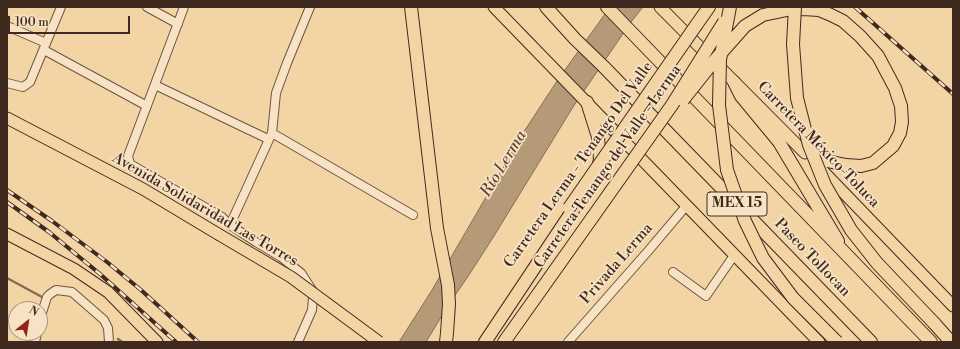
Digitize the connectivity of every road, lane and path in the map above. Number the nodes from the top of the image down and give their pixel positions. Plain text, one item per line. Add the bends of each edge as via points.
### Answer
1 (61, 7) edge
2 (147, 7) edge
3 (184, 7) edge
4 (310, 7) edge
5 (411, 7) edge
6 (494, 7) edge
7 (546, 7) edge
8 (607, 7) edge
9 (660, 7) edge
10 (702, 7) edge
11 (709, 7) edge
12 (730, 7) edge
13 (733, 7) edge
14 (791, 9) edge
15 (178, 24) junction
16 (697, 24) junction
17 (7, 26) edge
18 (45, 47) junction
19 (714, 61) junction
20 (734, 82) junction
21 (7, 83) edge
22 (155, 85) junction
23 (585, 101) junction
24 (672, 105) junction
25 (146, 106) junction
26 (7, 118) edge
27 (270, 136) junction
28 (800, 147) junction
29 (687, 205) junction
30 (413, 214) dead end
31 (230, 225) junction
32 (7, 234) edge
33 (735, 254) junction
34 (845, 255) junction
35 (673, 272) dead end
36 (46, 301) edge
37 (953, 306) edge
38 (109, 342) edge
39 (157, 342) edge
40 (298, 342) edge
41 (379, 342) edge
42 (446, 342) edge
43 (477, 342) edge
44 (485, 342) edge
45 (504, 342) edge
46 (568, 342) edge
47 (819, 342) edge
48 (837, 342) edge
49 (871, 342) edge
50 (931, 342) edge
51 (952, 342) edge

1 - 18 street
2 - 15 street
3 - 15 street
4 - 27 street via 276,93
5 - 42 highway via 437,228 448,285
6 - 23 main road
7 - 49 highway, Paseo Tollocan / MEX 15
8 - 34 highway, Paseo Tollocan / MEX 15
9 - 19 main road, Carretera México-Toluca, bridge
10 - 16 highway
11 - 16 highway, Carretera Lerma - Tenango Del Valle
12 - 48 highway, bridge via 720,60 719,105 727,170 745,221 763,258 793,298
13 - 24 highway, Carretera Tenango del Valle - Lerma, bridge
14 - 19 highway, bridge via 763,15 745,26
14 - 28 highway via 819,10 849,26 878,56 895,88 901,106 900,133 893,146 873,163 846,166 816,156
14 - 51 highway, bridge via 797,98 809,145 825,184 851,230 873,258
15 - 22 street
16 - 43 highway, Carretera Lerma - Tenango Del Valle, bridge
17 - 18 street
18 - 21 street via 30,82 23,87
18 - 25 street
19 - 20 main road, Carretera México-Toluca, bridge
19 - 24 highway, bridge via 684,100
20 - 28 main road, Carretera México-Toluca
20 - 34 highway via 741,96 779,142
22 - 25 street
22 - 27 street
23 - 29 main road
23 - 44 highway via 598,137 598,168 589,186
24 - 45 highway, Carretera Tenango del Valle - Lerma, bridge
25 - 31 street via 128,156 130,164 222,217
26 - 41 main road, Avenida Solidaridad Las Torres, bridge via 143,189 291,277
27 - 30 street
27 - 31 street
28 - 37 main road, Carretera México-Toluca
29 - 33 main road
29 - 46 street, Privada Lerma
31 - 40 street via 281,257 307,280 312,290 312,310
32 - 39 main road via 74,269 108,292
33 - 35 street via 706,296
33 - 47 main road
34 - 50 highway, Paseo Tollocan / MEX 15
36 - 38 street via 56,290 72,292 104,320 108,328

